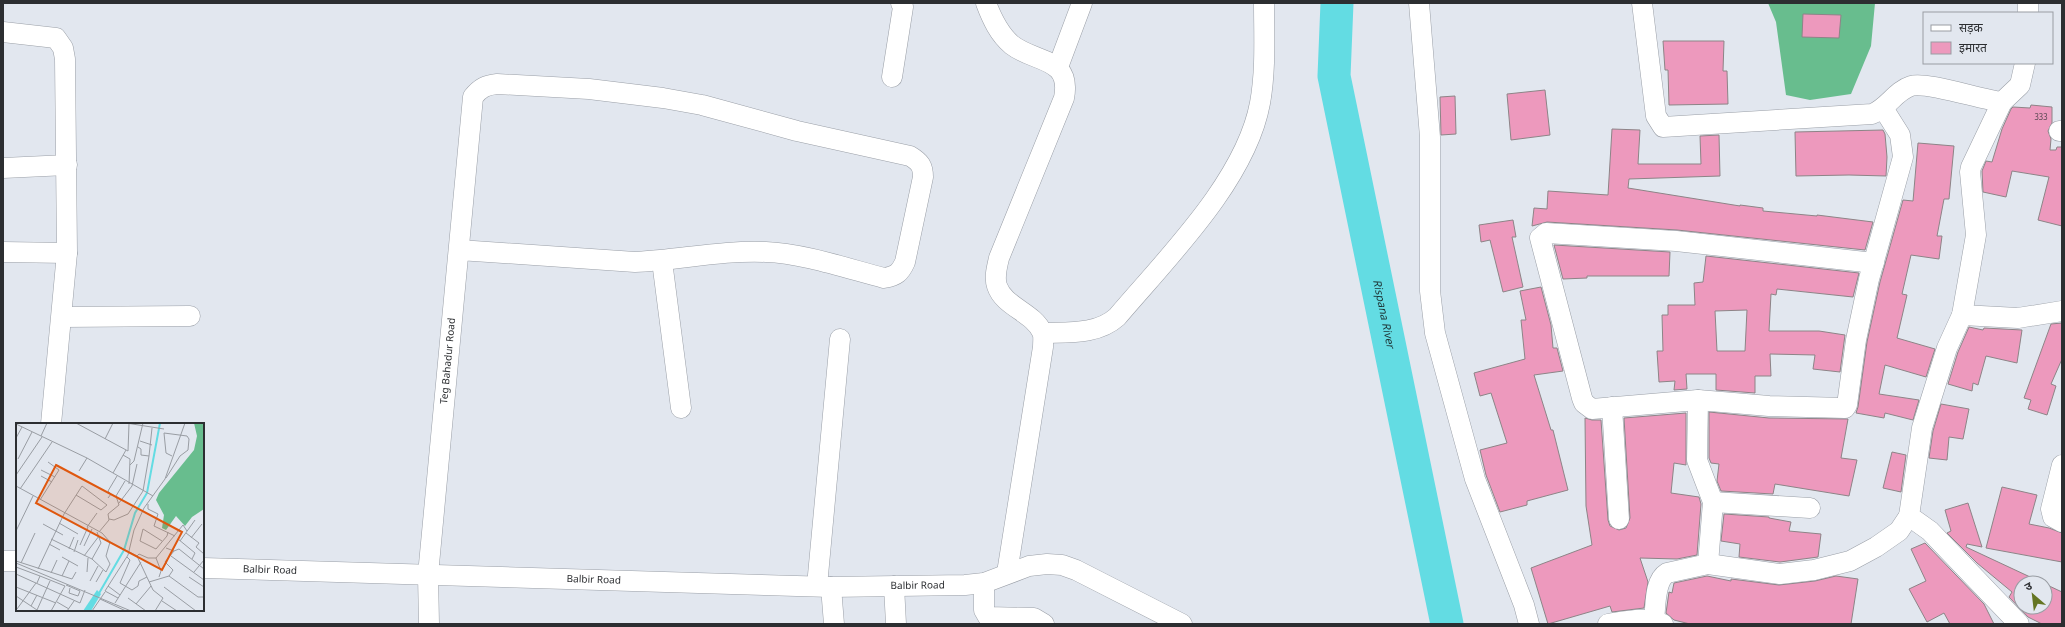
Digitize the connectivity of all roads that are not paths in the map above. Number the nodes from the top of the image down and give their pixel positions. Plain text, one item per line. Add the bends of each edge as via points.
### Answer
1 (901, 3) edge
2 (986, 3) edge
3 (1082, 3) edge
4 (1264, 3) edge
5 (1419, 3) edge
6 (1642, 3) edge
7 (3, 32) edge
8 (2026, 64) edge
9 (1058, 67) junction
10 (892, 77) dead end
11 (1998, 101) junction
12 (1883, 108) junction
13 (67, 165) junction
14 (3, 168) edge
15 (459, 250) junction
16 (3, 252) edge
17 (67, 253) junction
18 (662, 261) junction
19 (1874, 263) junction
20 (2062, 311) edge
21 (1962, 315) junction
22 (190, 316) dead end
23 (62, 317) junction
24 (1043, 333) junction
25 (840, 339) dead end
26 (1698, 400) junction
27 (1612, 407) junction
28 (681, 408) dead end
29 (51, 423) edge
30 (2062, 465) edge
31 (1713, 502) junction
32 (1810, 508) dead end
33 (1909, 516) junction
34 (1619, 519) dead end
35 (2062, 522) edge
36 (3, 561) edge
37 (16, 561) edge
38 (1708, 564) junction
39 (204, 568) edge
40 (1007, 573) junction
41 (428, 575) junction
42 (984, 583) junction
43 (824, 586) junction
44 (894, 586) junction
45 (1037, 622) edge
46 (1659, 622) edge
47 (429, 624) edge
48 (834, 624) edge
49 (896, 624) edge
50 (1182, 624) edge
51 (1529, 624) edge
52 (1608, 624) edge
53 (2019, 624) edge

1 - 10 street via 903,7
2 - 9 street via 1001,33 1013,46
3 - 9 street
4 - 24 street via 1264,82 1257,118 1248,143 1213,201 1108,325 1097,329
5 - 51 street via 1430,137 1430,291 1435,333 1471,465
6 - 12 street via 1656,116 1663,127 1872,114
7 - 13 street via 56,38 63,48
8 - 11 street via 2020,85
9 - 24 street via 1065,76 1064,98 999,258 996,274 997,286 1002,296 1037,324
11 - 12 street via 1919,84 1905,89
11 - 21 street via 1970,172 1976,235
12 - 19 street via 1900,135 1903,157
13 - 14 street
13 - 17 street
15 - 18 street via 612,261
15 - 18 street, Teg Bahadur Road via 473,97 486,85 589,89 702,105 797,131 910,156 923,167 904,262 900,272 893,276 884,278 792,255 767,252 725,253
15 - 41 street, Teg Bahadur Road
16 - 17 street
17 - 23 street
18 - 28 street
19 - 26 street via 1856,340 1846,407 1769,406
19 - 27 street via 1676,240 1544,234 1540,238 1541,246 1582,398 1592,409
20 - 21 street via 2018,318
21 - 33 street via 1947,348 1922,428
22 - 23 street
23 - 29 street
24 - 40 street via 1043,348
25 - 43 street
26 - 27 street
26 - 31 street via 1697,460
27 - 34 street
30 - 35 street via 2051,509 2053,517
31 - 32 street
31 - 38 street
33 - 38 street via 1899,531 1850,561 1794,574
33 - 53 street via 1930,531
36 - 37 street
38 - 46 street via 1667,573 1662,577 1659,583
39 - 41 street, Balbir Road
40 - 42 street, Balbir Road
40 - 50 street, Balbir Road via 1029,566 1062,565
41 - 43 street, Balbir Road
41 - 47 street, Teg Bahadur Road
42 - 44 street, Balbir Road
42 - 45 street via 984,610 988,616
43 - 44 street, Balbir Road
43 - 48 street
44 - 49 street
46 - 52 street via 1643,619

